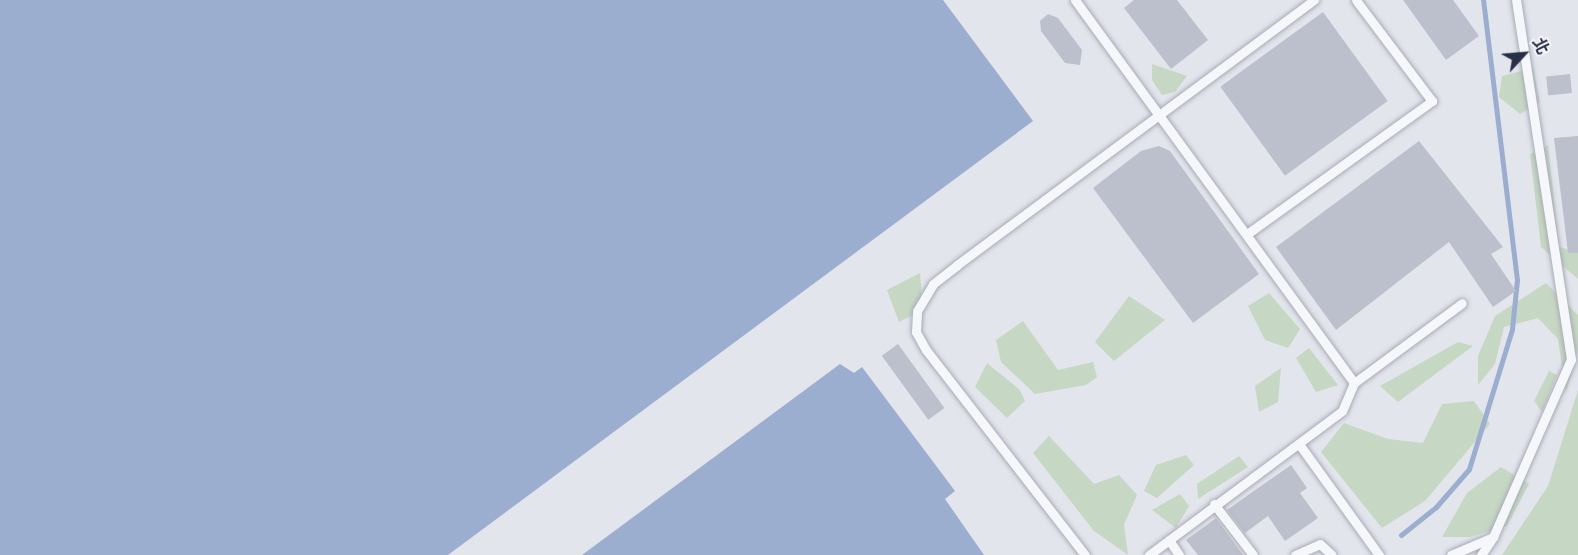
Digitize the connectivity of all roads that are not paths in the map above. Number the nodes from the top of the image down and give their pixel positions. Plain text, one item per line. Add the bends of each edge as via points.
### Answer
1 (1075, 0) edge
2 (1314, 0) edge
3 (1356, 0) edge
4 (1516, 0) edge
5 (1161, 116) junction
6 (1247, 234) junction
7 (1462, 303) dead end
8 (1354, 383) junction
9 (1299, 444) junction
10 (1214, 504) junction
11 (1493, 537) junction
12 (1168, 540) junction
13 (1085, 555) edge
14 (1149, 555) edge
15 (1179, 555) edge
16 (1253, 555) edge
17 (1295, 555) edge
18 (1332, 555) edge
19 (1379, 555) edge
20 (1451, 555) edge
21 (1481, 555) edge

1 - 5 lane
2 - 5 lane
3 - 6 lane via 1432,101
4 - 11 lane via 1570,359
5 - 6 lane
5 - 13 lane via 933,284 917,310 916,332 927,350
6 - 8 lane
7 - 8 lane
8 - 9 lane via 1342,411
9 - 10 lane
9 - 19 lane
10 - 12 lane
10 - 16 lane
11 - 20 lane
11 - 21 lane
12 - 14 lane
12 - 15 lane
17 - 18 lane via 1320,544

